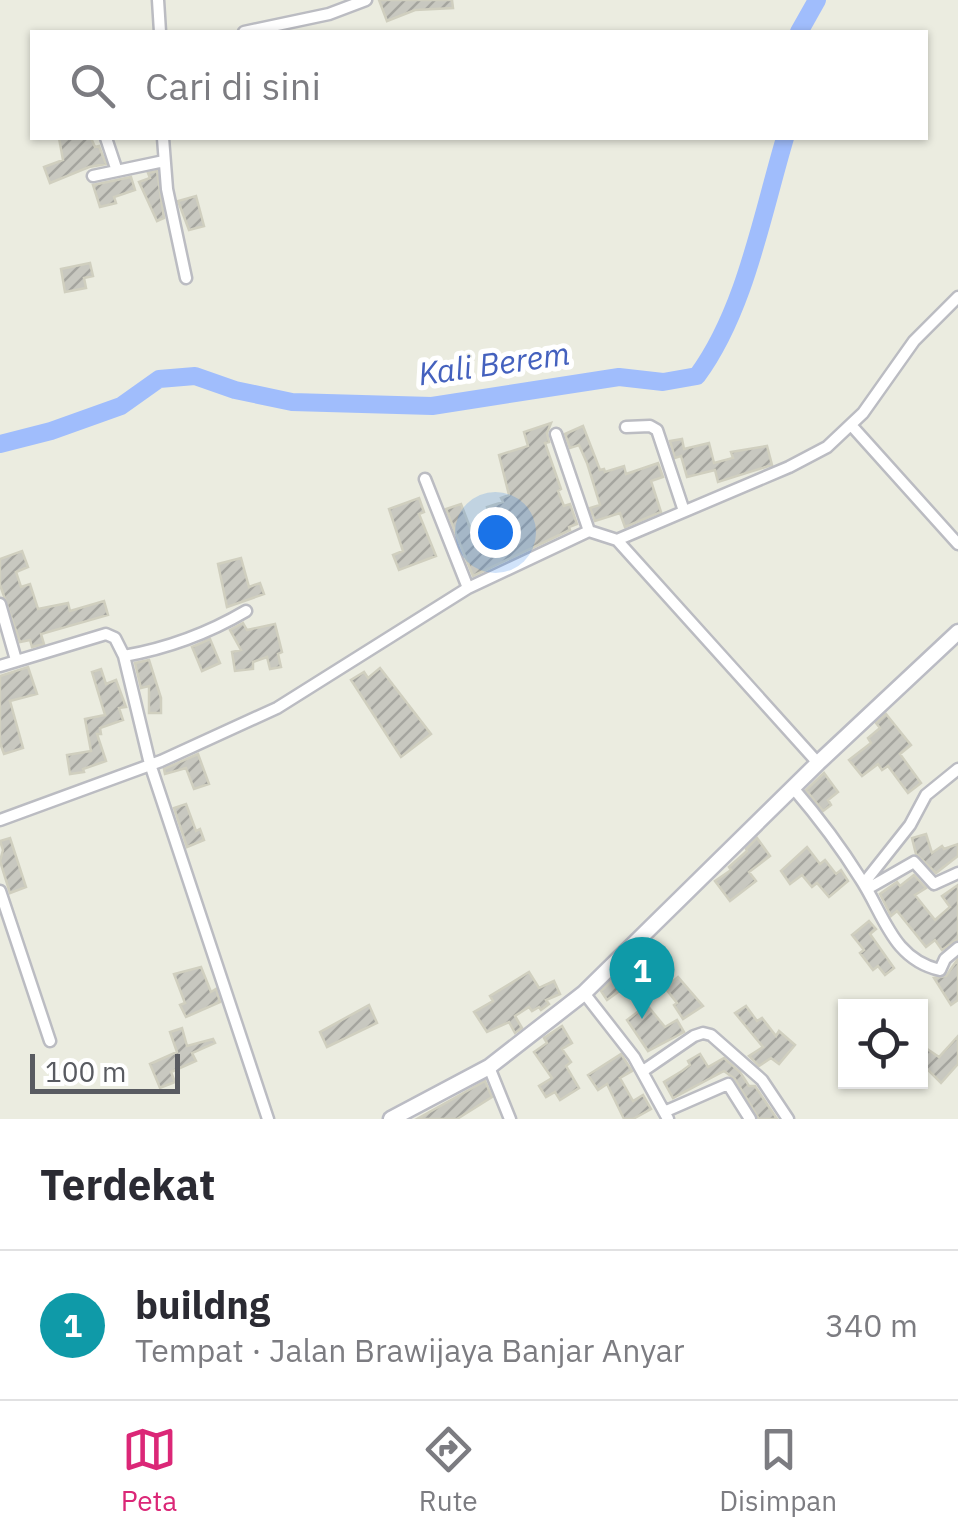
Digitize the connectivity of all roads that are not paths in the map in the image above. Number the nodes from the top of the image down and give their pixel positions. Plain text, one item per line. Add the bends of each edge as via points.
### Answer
1 (158, 0) edge
2 (366, 0) edge
3 (160, 30) edge
4 (253, 30) edge
5 (107, 140) edge
6 (163, 140) edge
7 (164, 161) junction
8 (117, 171) junction
9 (93, 176) dead end
10 (186, 278) dead end
11 (958, 296) edge
12 (851, 425) junction
13 (626, 426) dead end
14 (556, 434) dead end
15 (425, 479) dead end
16 (684, 511) junction
17 (589, 531) junction
18 (617, 540) junction
19 (958, 544) edge
20 (468, 588) junction
21 (0, 604) edge
22 (246, 612) dead end
23 (958, 632) edge
24 (124, 656) junction
25 (16, 660) junction
26 (0, 666) edge
27 (150, 764) junction
28 (818, 764) junction
29 (958, 769) edge
30 (794, 789) junction
31 (0, 820) edge
32 (958, 873) edge
33 (866, 886) junction
34 (0, 890) edge
35 (958, 948) edge
36 (584, 993) junction
37 (50, 1041) dead end
38 (489, 1067) junction
39 (643, 1072) junction
40 (666, 1116) edge
41 (268, 1119) edge
42 (392, 1119) edge
43 (510, 1119) edge
44 (750, 1119) edge
45 (788, 1119) edge

1 - 3 street
2 - 4 street
5 - 8 street
6 - 7 street
7 - 8 street
7 - 10 street
8 - 9 street
11 - 12 street via 914,341
12 - 16 street via 807,458
12 - 19 street
13 - 16 street via 656,430
14 - 17 street
15 - 20 street
16 - 18 street
17 - 18 street
17 - 20 street
18 - 28 street
20 - 27 street via 277,708
21 - 25 street
22 - 24 street via 205,635
23 - 28 street
24 - 25 street via 116,638 106,634
24 - 27 street
25 - 26 street
27 - 31 street
27 - 41 street
28 - 30 street
29 - 33 street via 926,795
30 - 33 street
30 - 36 street
32 - 33 street via 934,884 914,862
33 - 35 street via 909,956 940,970
34 - 37 street
36 - 38 street
36 - 39 street
38 - 42 street
38 - 43 street
39 - 40 street
39 - 45 street via 694,1036 711,1035 762,1080
40 - 44 street via 728,1084

